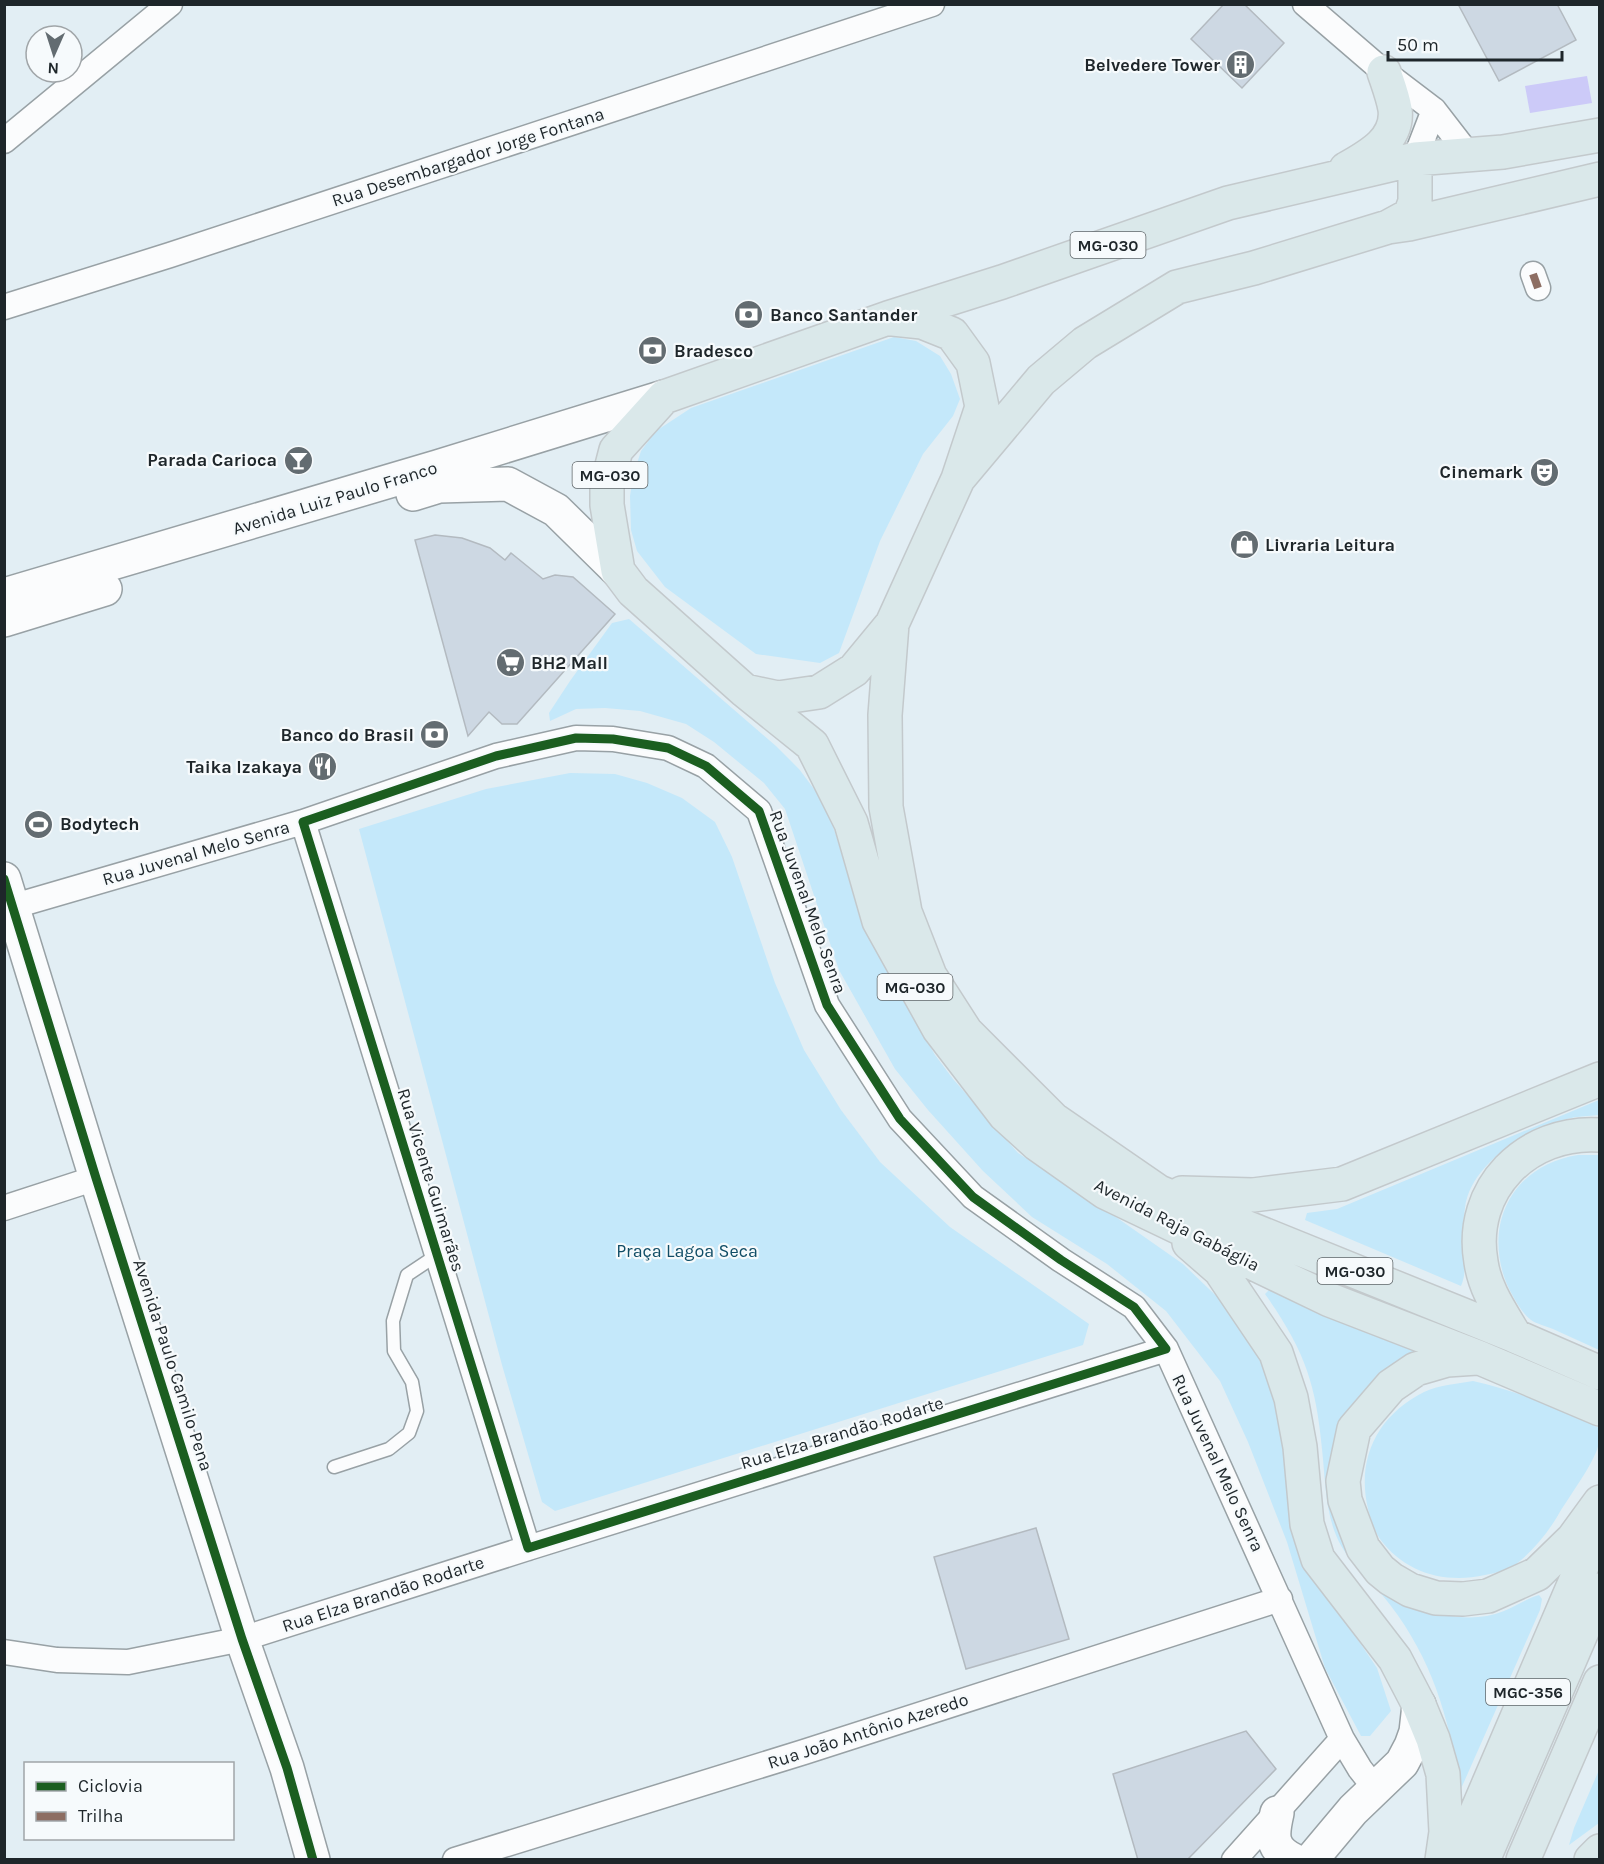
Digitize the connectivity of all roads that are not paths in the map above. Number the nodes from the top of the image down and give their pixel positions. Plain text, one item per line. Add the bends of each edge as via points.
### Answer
1 (170, 4) edge
2 (932, 4) edge
3 (1305, 4) edge
4 (892, 10) edge
5 (1384, 72) junction
6 (1434, 110) junction
7 (1599, 135) edge
8 (4, 141) edge
9 (1468, 154) junction
10 (1415, 159) junction
11 (1329, 179) junction
12 (1599, 179) edge
13 (1388, 227) junction
14 (4, 307) edge
15 (888, 318) junction
16 (664, 397) junction
17 (958, 479) junction
18 (618, 571) junction
19 (4, 595) edge
20 (4, 620) edge
21 (892, 624) junction
22 (745, 691) junction
23 (303, 822) junction
24 (8, 898) edge
25 (1599, 1079) edge
26 (1599, 1136) edge
27 (96, 1179) junction
28 (1162, 1207) junction
29 (4, 1208) edge
30 (437, 1255) junction
31 (1515, 1336) junction
32 (1166, 1349) junction
33 (1480, 1358) junction
34 (1599, 1373) edge
35 (1599, 1409) edge
36 (334, 1467) dead end
37 (1599, 1502) edge
38 (1599, 1524) edge
39 (528, 1548) junction
40 (1599, 1590) edge
41 (1280, 1599) junction
42 (242, 1639) junction
43 (4, 1652) edge
44 (1599, 1682) edge
45 (1419, 1705) junction
46 (1599, 1724) edge
47 (1342, 1739) junction
48 (1402, 1763) junction
49 (1443, 1774) junction
50 (1375, 1788) junction
51 (1278, 1813) junction
52 (1599, 1851) edge
53 (313, 1860) edge
54 (455, 1860) edge
55 (1234, 1860) edge
56 (1293, 1860) edge
57 (1311, 1860) edge
58 (1442, 1860) edge
59 (1456, 1860) edge
60 (1483, 1860) edge
61 (1523, 1860) edge
62 (1541, 1860) edge
63 (1591, 1860) edge

1 - 8 street
2 - 4 street, Rua Desembargador Jorge Fontana
3 - 5 street
4 - 14 street, Rua Desembargador Jorge Fontana via 587,118
5 - 6 street
5 - 11 highway via 1395,110 1393,129 1377,150
6 - 9 street
6 - 10 street
7 - 9 highway, MG-030 via 1503,152
9 - 10 highway, MG-030
10 - 11 highway, MG-030
10 - 13 highway via 1413,208 1410,215
11 - 15 highway, MG-030 via 1228,203
12 - 13 highway, MG-030
13 - 17 highway, MG-030 via 1178,287 1085,343 1041,380
15 - 16 highway, MG-030
15 - 17 highway via 922,322 952,334 973,363 982,407
16 - 18 highway, MG-030 via 616,450 607,485 607,505
16 - 19 street, Avenida Luiz Paulo Franco
17 - 21 highway, MG-030
18 - 20 street, Avenida Luiz Paulo Franco via 555,510 508,484 439,486
18 - 22 highway, MG-030 via 633,591
21 - 22 highway via 854,670 819,692 778,698
21 - 28 highway, Avenida Raja Gabáglia / MG-030 via 885,715 886,807 905,912 930,976 966,1032 1053,1119
22 - 28 highway, Avenida Raja Gabáglia / MG-030 via 812,745 852,823 879,921 939,1029 1005,1115 1037,1144 1105,1192
23 - 24 street, Rua Juvenal Melo Senra
23 - 30 street, Rua Vicente Guimarães
23 - 32 street, Rua Juvenal Melo Senra via 496,756 576,738 613,739 668,748 706,766 759,811 827,1005 900,1119 973,1197 1134,1307
24 - 27 street, Avenida Paulo Camilo Pena
25 - 28 highway via 1342,1184
26 - 31 highway via 1565,1137 1526,1153 1495,1186 1484,1210 1480,1263 1488,1291
27 - 29 street
27 - 42 street, Avenida Paulo Camilo Pena
28 - 31 highway, Avenida Raja Gabáglia / MG-030
28 - 33 highway, Avenida Raja Gabáglia / MG-030 via 1329,1300
28 - 45 highway via 1220,1270 1276,1353 1291,1398 1307,1524 1318,1559 1395,1659
30 - 36 lane via 407,1275 393,1321 394,1351 412,1382 417,1411 409,1433 389,1449
30 - 39 street, Rua Vicente Guimarães
31 - 34 highway, Avenida Raja Gabáglia / MG-030
32 - 39 street, Rua Elza Brandão Rodarte
32 - 41 street, Rua Juvenal Melo Senra
33 - 35 highway, Avenida Raja Gabáglia / MG-030
33 - 37 highway via 1447,1360 1416,1369 1391,1386 1354,1429 1343,1481 1345,1500 1363,1548 1380,1570 1410,1590 1436,1598 1488,1596 1537,1574 1573,1539
38 - 59 highway, MGC-356
39 - 42 street, Rua Elza Brandão Rodarte
40 - 60 highway, MGC-356
41 - 47 street, Rua Juvenal Melo Senra
41 - 54 street, Rua João Antônio Azeredo
42 - 43 street, Rua Elza Brandão Rodarte via 128,1662 57,1660
42 - 53 street, Avenida Paulo Camilo Pena via 287,1768
44 - 61 highway, MGC-356
45 - 48 street via 1416,1732
45 - 49 highway
46 - 62 highway
47 - 50 street, Rua Juvenal Melo Senra
47 - 51 street
48 - 49 street via 1418,1762
48 - 50 street
49 - 58 highway via 1446,1832
50 - 57 street
51 - 55 street
51 - 56 street via 1272,1832 1274,1843
52 - 63 highway

